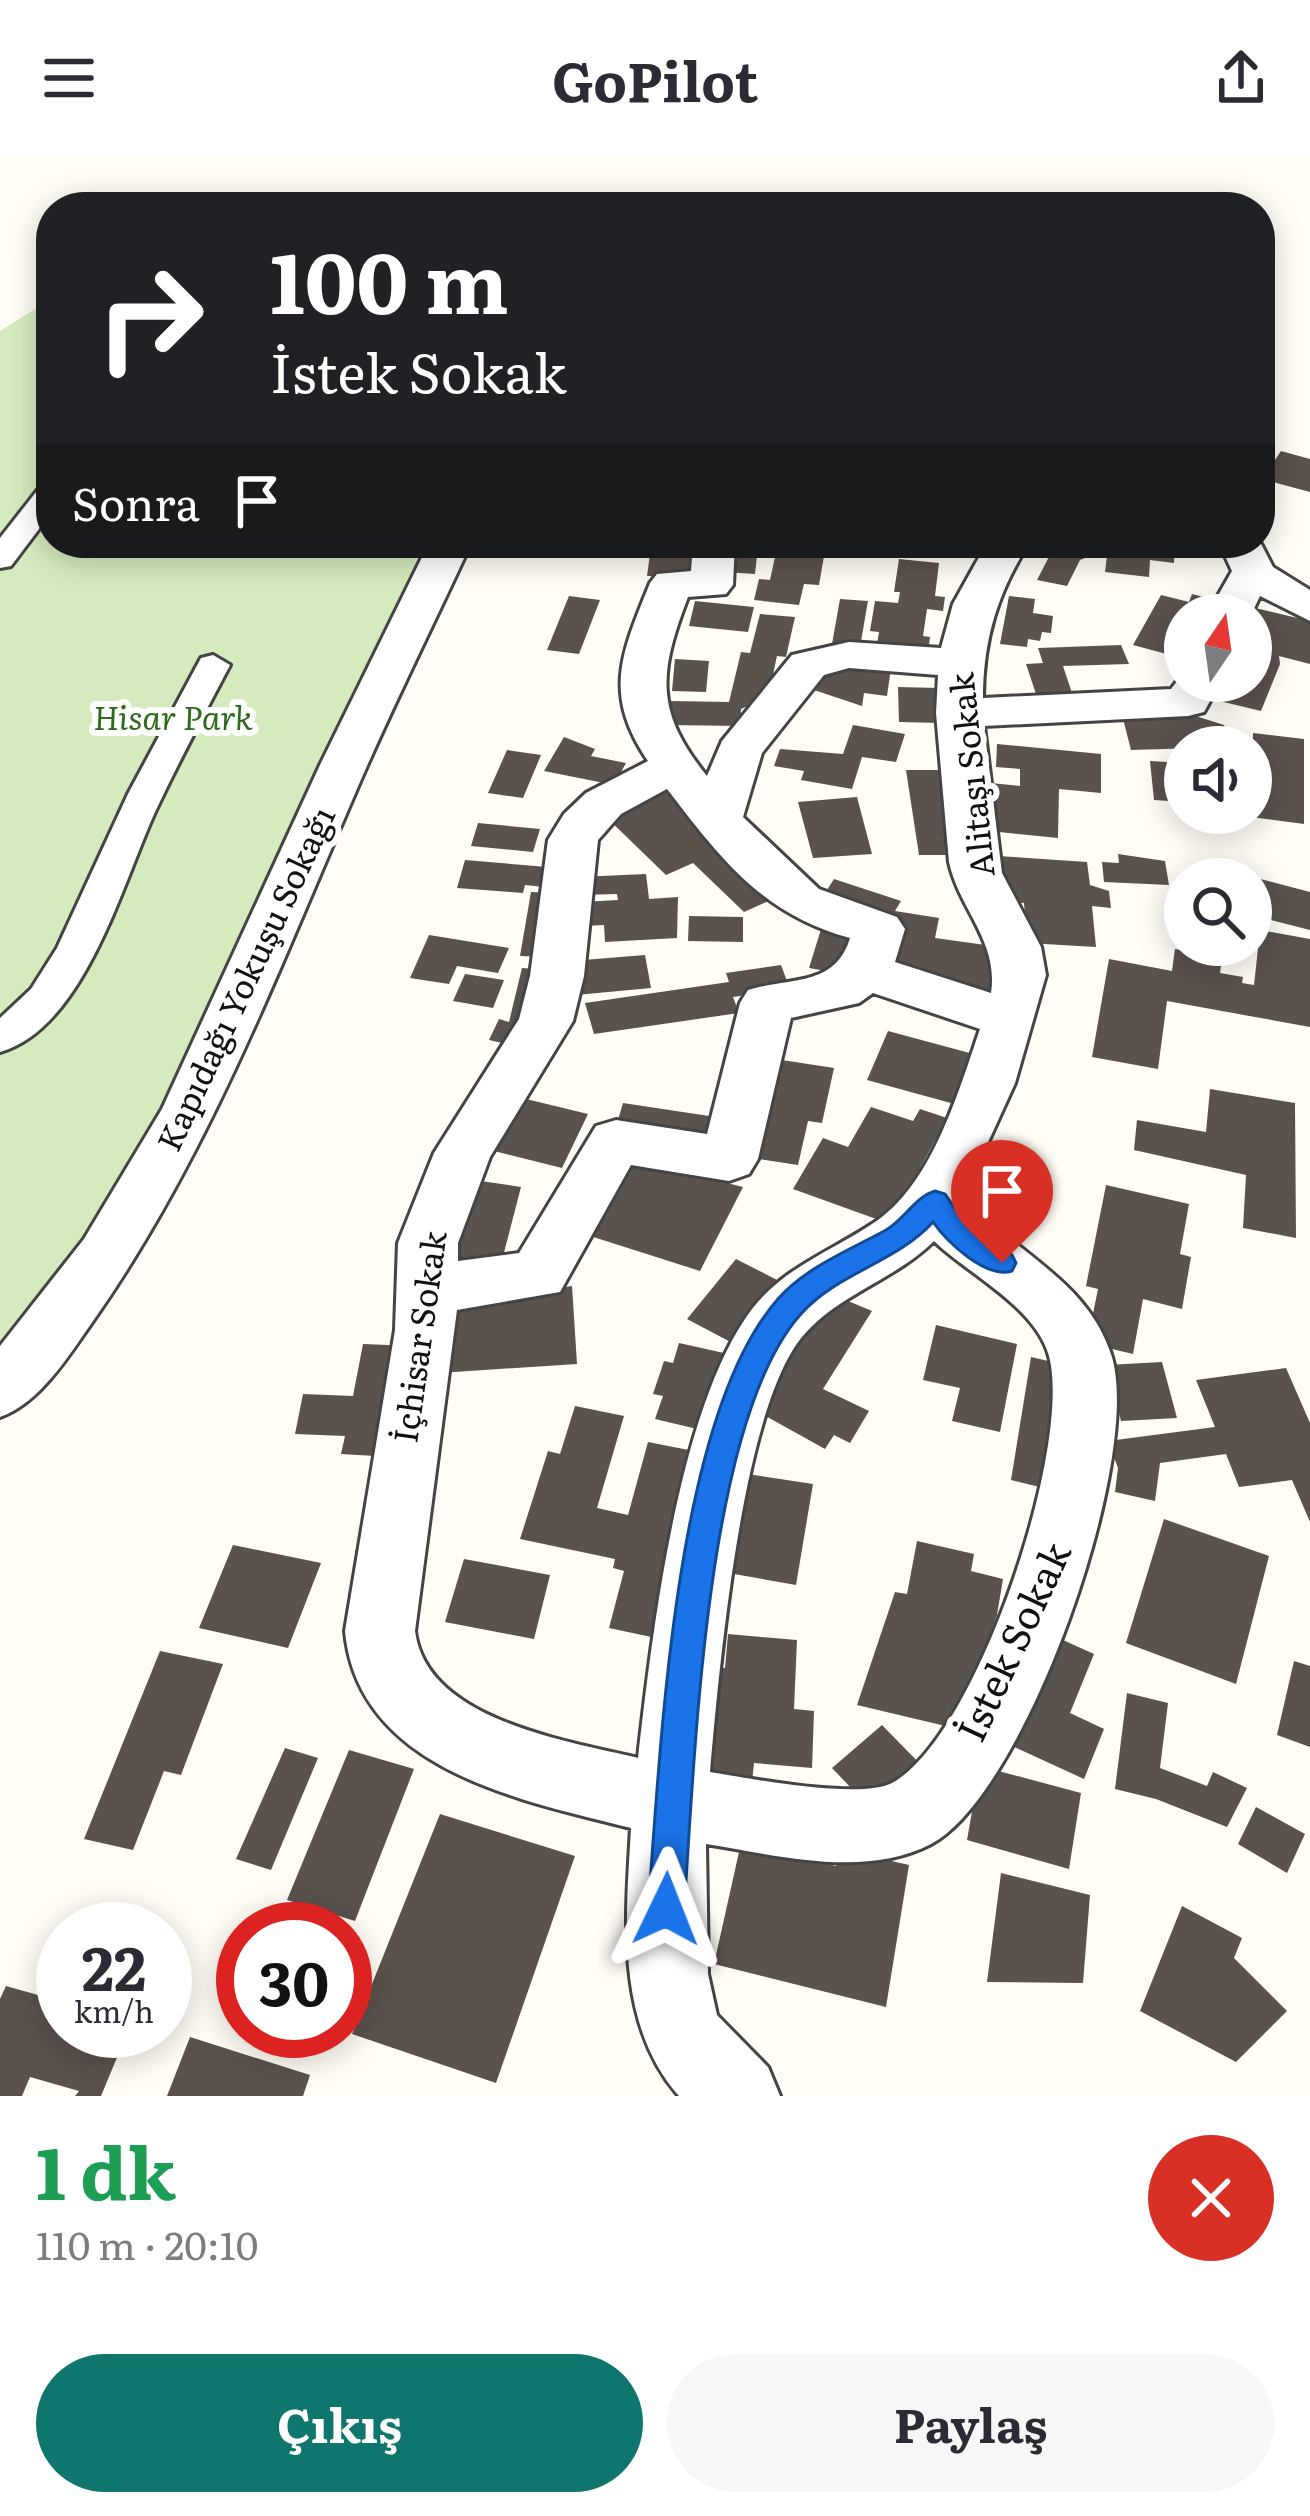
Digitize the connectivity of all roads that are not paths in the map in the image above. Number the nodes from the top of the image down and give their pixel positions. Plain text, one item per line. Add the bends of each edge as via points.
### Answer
1 (36, 512) edge
2 (442, 558) edge
3 (713, 558) edge
4 (999, 558) edge
5 (0, 559) edge
6 (1248, 559) edge
7 (1240, 594) edge
8 (1310, 608) edge
9 (213, 664) dead end
10 (959, 688) junction
11 (1164, 701) edge
12 (676, 767) junction
13 (718, 818) junction
14 (866, 971) junction
15 (1007, 1018) junction
16 (0, 1038) edge
17 (935, 1202) junction
18 (427, 1289) junction
19 (0, 1390) edge
20 (673, 1801) junction
21 (739, 2096) edge

1 - 5 street
2 - 19 street, Kapıdağı Yokuşu Sokağı via 167,1153 84,1292
3 - 12 street via 711,585 672,584 642,673 650,728
4 - 10 street, Alitaşı Sokak via 972,602
6 - 7 street
6 - 8 street
9 - 16 street via 67,966 30,1016
10 - 11 street
10 - 13 street via 849,655 808,664 739,751
10 - 15 street, Alitaşı Sokak via 978,878 1017,948 1019,988
12 - 13 street
12 - 18 street, İçhisar Sokak via 604,801 580,824 546,1021 446,1190 428,1243
13 - 14 street via 804,903 879,929
14 - 15 street
14 - 18 street via 840,990 767,1003 730,1159 616,1141 538,1275
15 - 17 street, Alitaşı Sokak
17 - 20 street, Alitaşı Sokak via 907,1232 816,1283 760,1346 723,1450 705,1538
17 - 20 street, İstek Sokak via 954,1229 1047,1299 1082,1358 1085,1444 1054,1570 983,1725 949,1777 907,1817 821,1824
18 - 20 street, İçhisar Sokak via 385,1580 382,1658 421,1712 456,1735 496,1754
20 - 21 street, Alitaşı Sokak via 669,1988 692,2048

